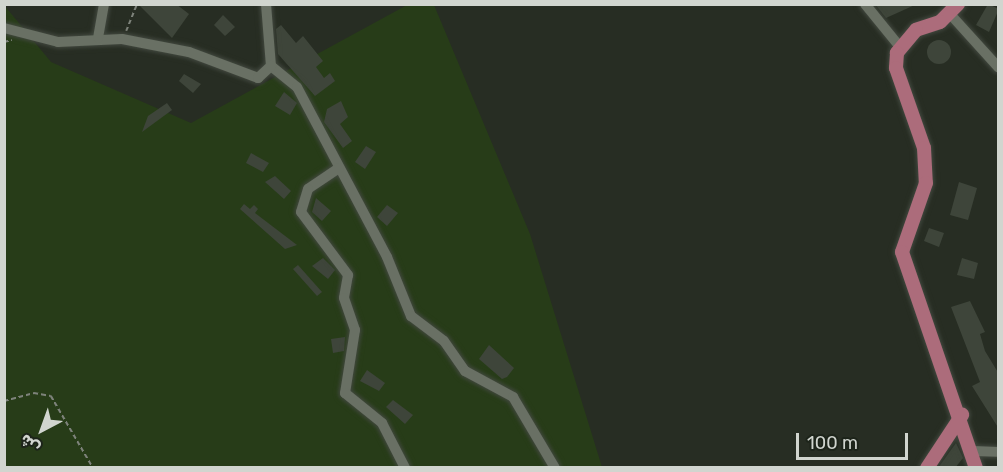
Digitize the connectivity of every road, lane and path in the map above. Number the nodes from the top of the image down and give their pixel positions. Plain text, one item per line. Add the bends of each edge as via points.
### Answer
1 (104, 4) edge
2 (137, 4) edge
3 (266, 4) edge
4 (865, 4) edge
5 (954, 9) edge
6 (4, 28) edge
7 (98, 38) junction
8 (122, 39) junction
9 (900, 47) junction
10 (271, 66) junction
11 (999, 67) edge
12 (339, 168) junction
13 (4, 401) edge
14 (962, 415) junction
15 (973, 451) junction
16 (999, 452) edge
17 (93, 468) edge
18 (405, 468) edge
19 (555, 468) edge
20 (927, 468) edge
21 (976, 468) edge

1 - 7 street
2 - 8 path
3 - 10 street
4 - 9 street
5 - 9 main road via 916,30
5 - 11 street
6 - 7 street via 58,42
7 - 8 street
8 - 10 street via 189,52 258,78
9 - 14 main road via 896,68 924,148 926,183 902,252
10 - 12 street via 297,87
12 - 18 street via 308,189 301,212 348,275 344,298 355,330 345,393 382,423
12 - 19 street via 387,257 411,316 444,341 465,371 513,397
13 - 17 path via 34,393 51,396
14 - 15 main road
14 - 20 main road
15 - 16 street
15 - 21 main road

